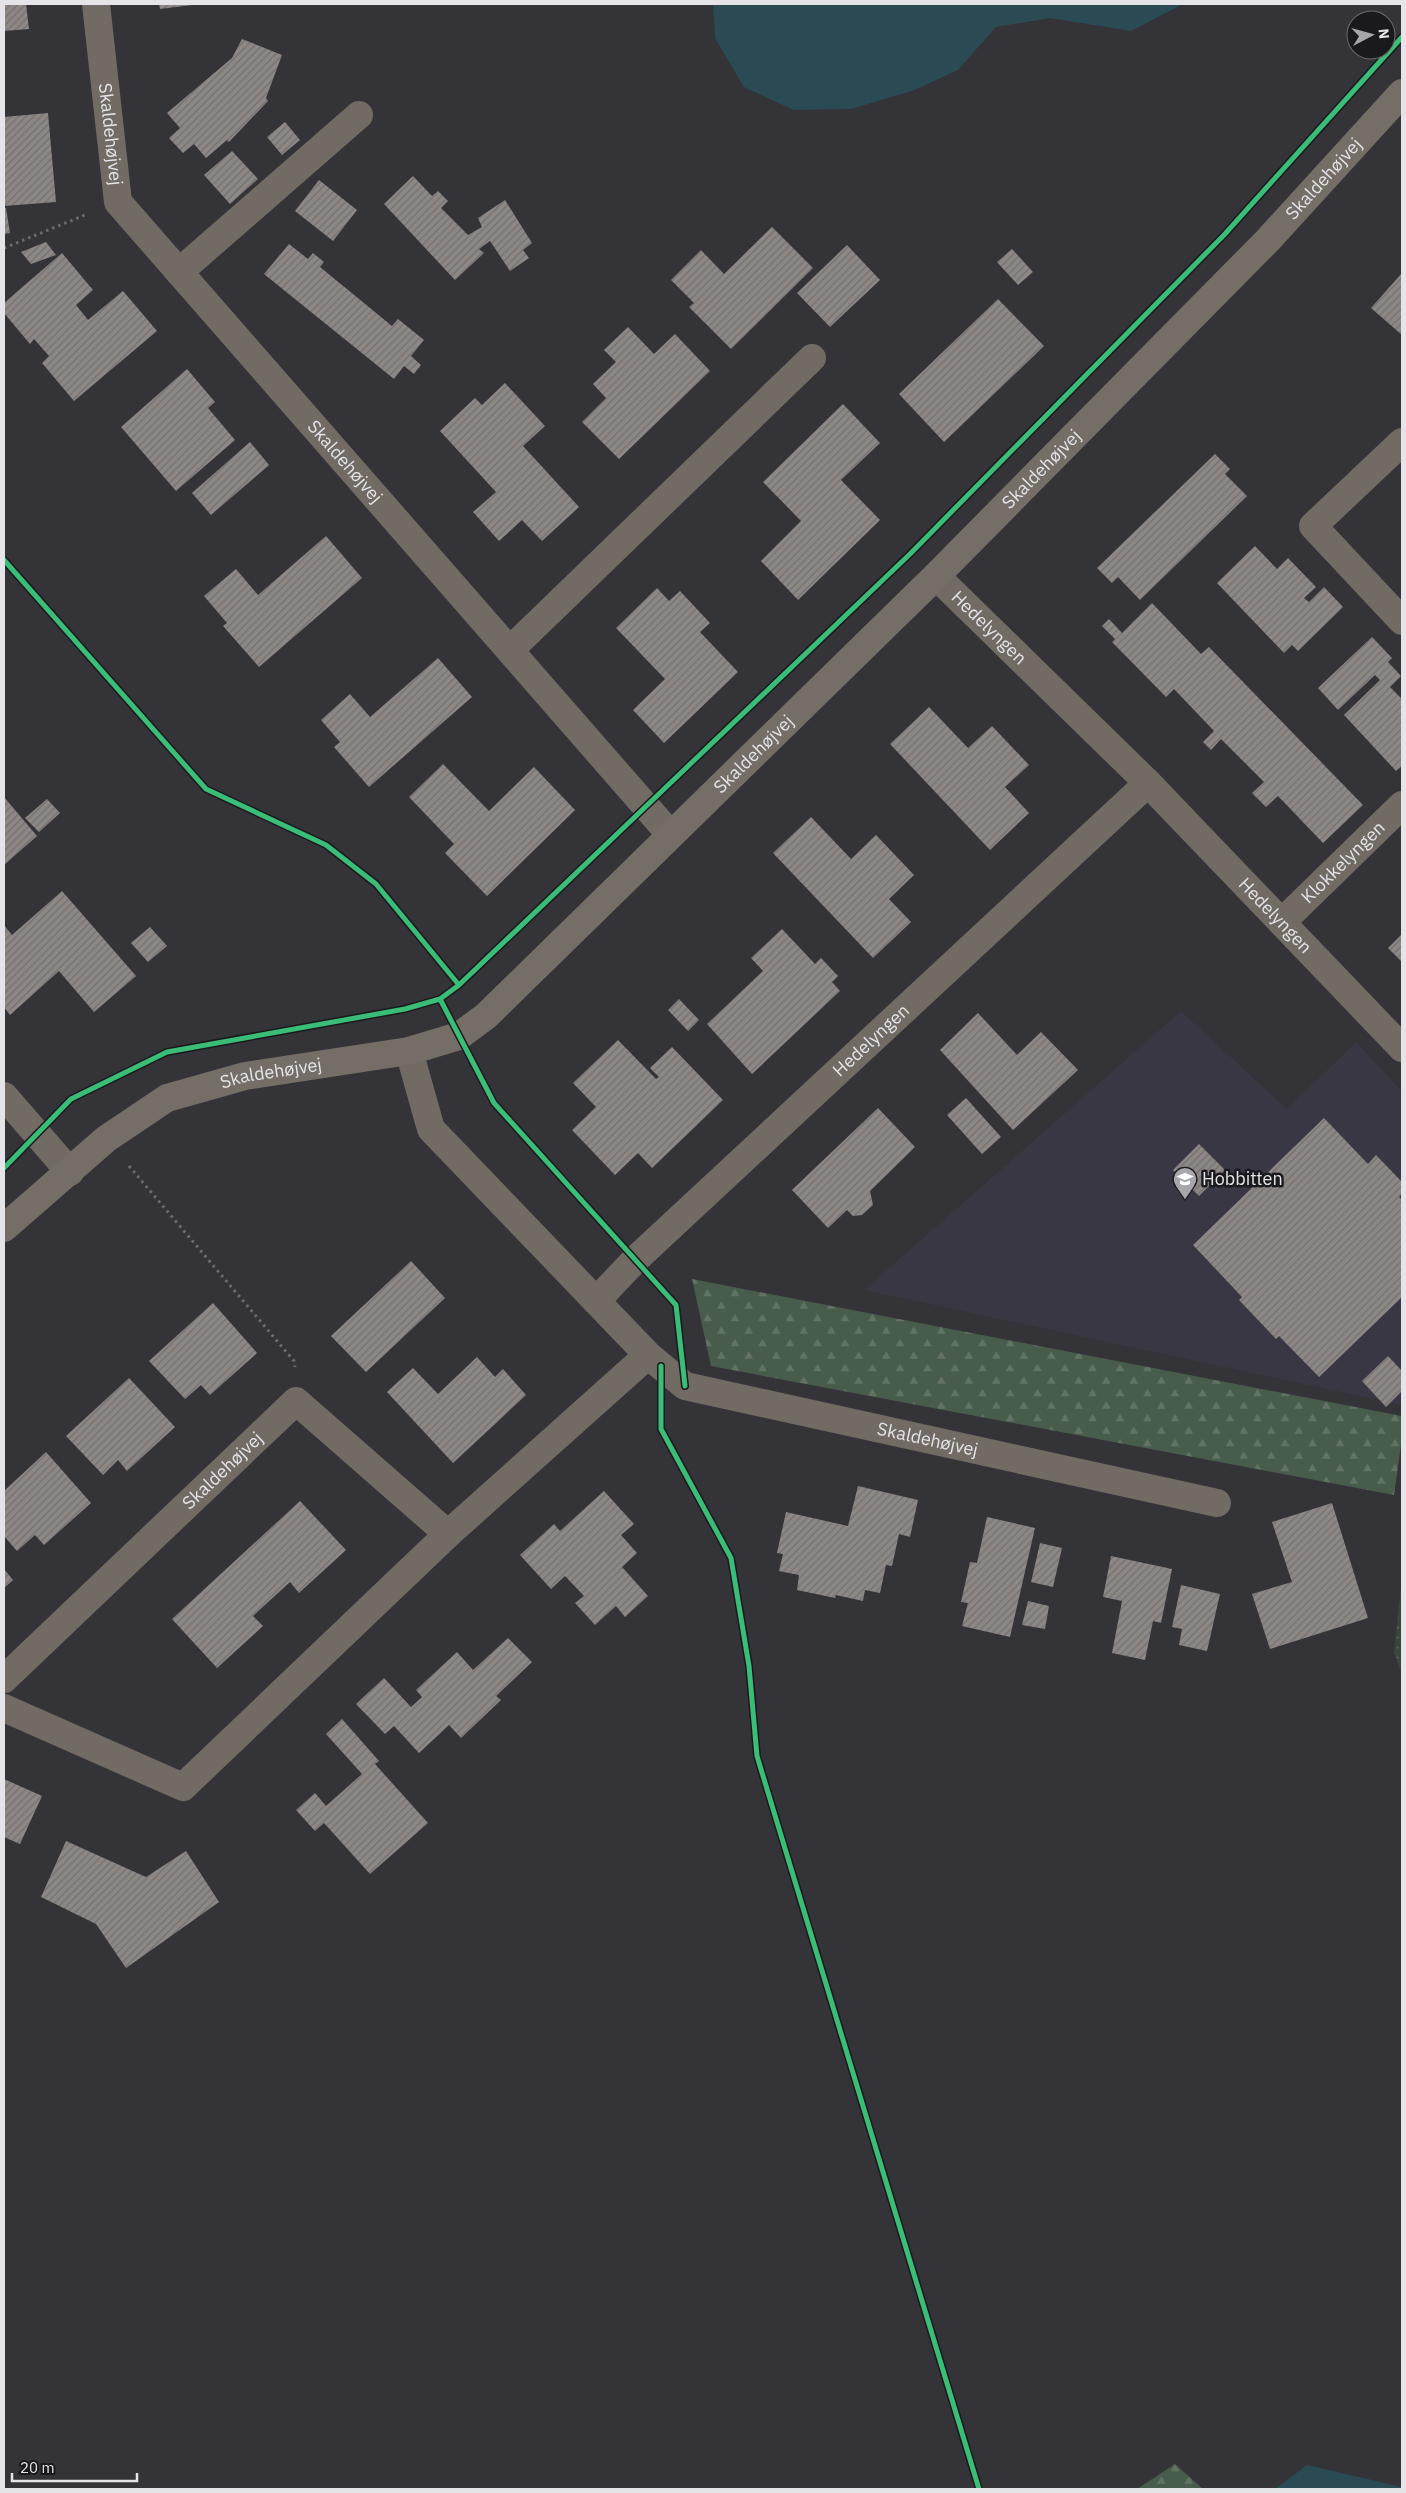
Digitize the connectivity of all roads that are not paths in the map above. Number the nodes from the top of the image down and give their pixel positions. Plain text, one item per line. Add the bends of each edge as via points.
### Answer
1 (96, 4) edge
2 (1402, 93) edge
3 (359, 115) dead end
4 (179, 272) junction
5 (812, 358) dead end
6 (1402, 442) edge
7 (936, 576) junction
8 (1402, 621) edge
9 (510, 650) junction
10 (1148, 782) junction
11 (1402, 805) edge
12 (670, 834) junction
13 (1283, 921) junction
14 (1402, 1048) edge
15 (409, 1051) junction
16 (4, 1096) edge
17 (70, 1172) junction
18 (4, 1228) edge
19 (596, 1301) junction
20 (648, 1355) junction
21 (1217, 1503) dead end
22 (448, 1534) junction
23 (4, 1679) edge
24 (4, 1708) edge

1 - 4 street, Skaldehøjvej via 118,202
2 - 7 street, Skaldehøjvej via 1268,240
3 - 4 street
4 - 9 street, Skaldehøjvej
5 - 9 street
6 - 8 street via 1313,526
7 - 10 street, Hedelyngen
7 - 12 street, Skaldehøjvej
9 - 12 street, Skaldehøjvej
10 - 13 street, Hedelyngen
10 - 19 street, Hedelyngen via 636,1259
11 - 13 street, Klokkelyngen
12 - 15 street, Skaldehøjvej via 486,1016 459,1036
13 - 14 street, Hedelyngen
15 - 17 street, Skaldehøjvej via 246,1076 167,1098 106,1139
15 - 19 street, Skaldehøjvej via 431,1128
16 - 17 street
17 - 18 street, Skaldehøjvej
19 - 20 street, Skaldehøjvej
20 - 21 street, Skaldehøjvej via 685,1386
20 - 22 street
22 - 23 street, Skaldehøjvej via 296,1401
22 - 24 street via 183,1787

